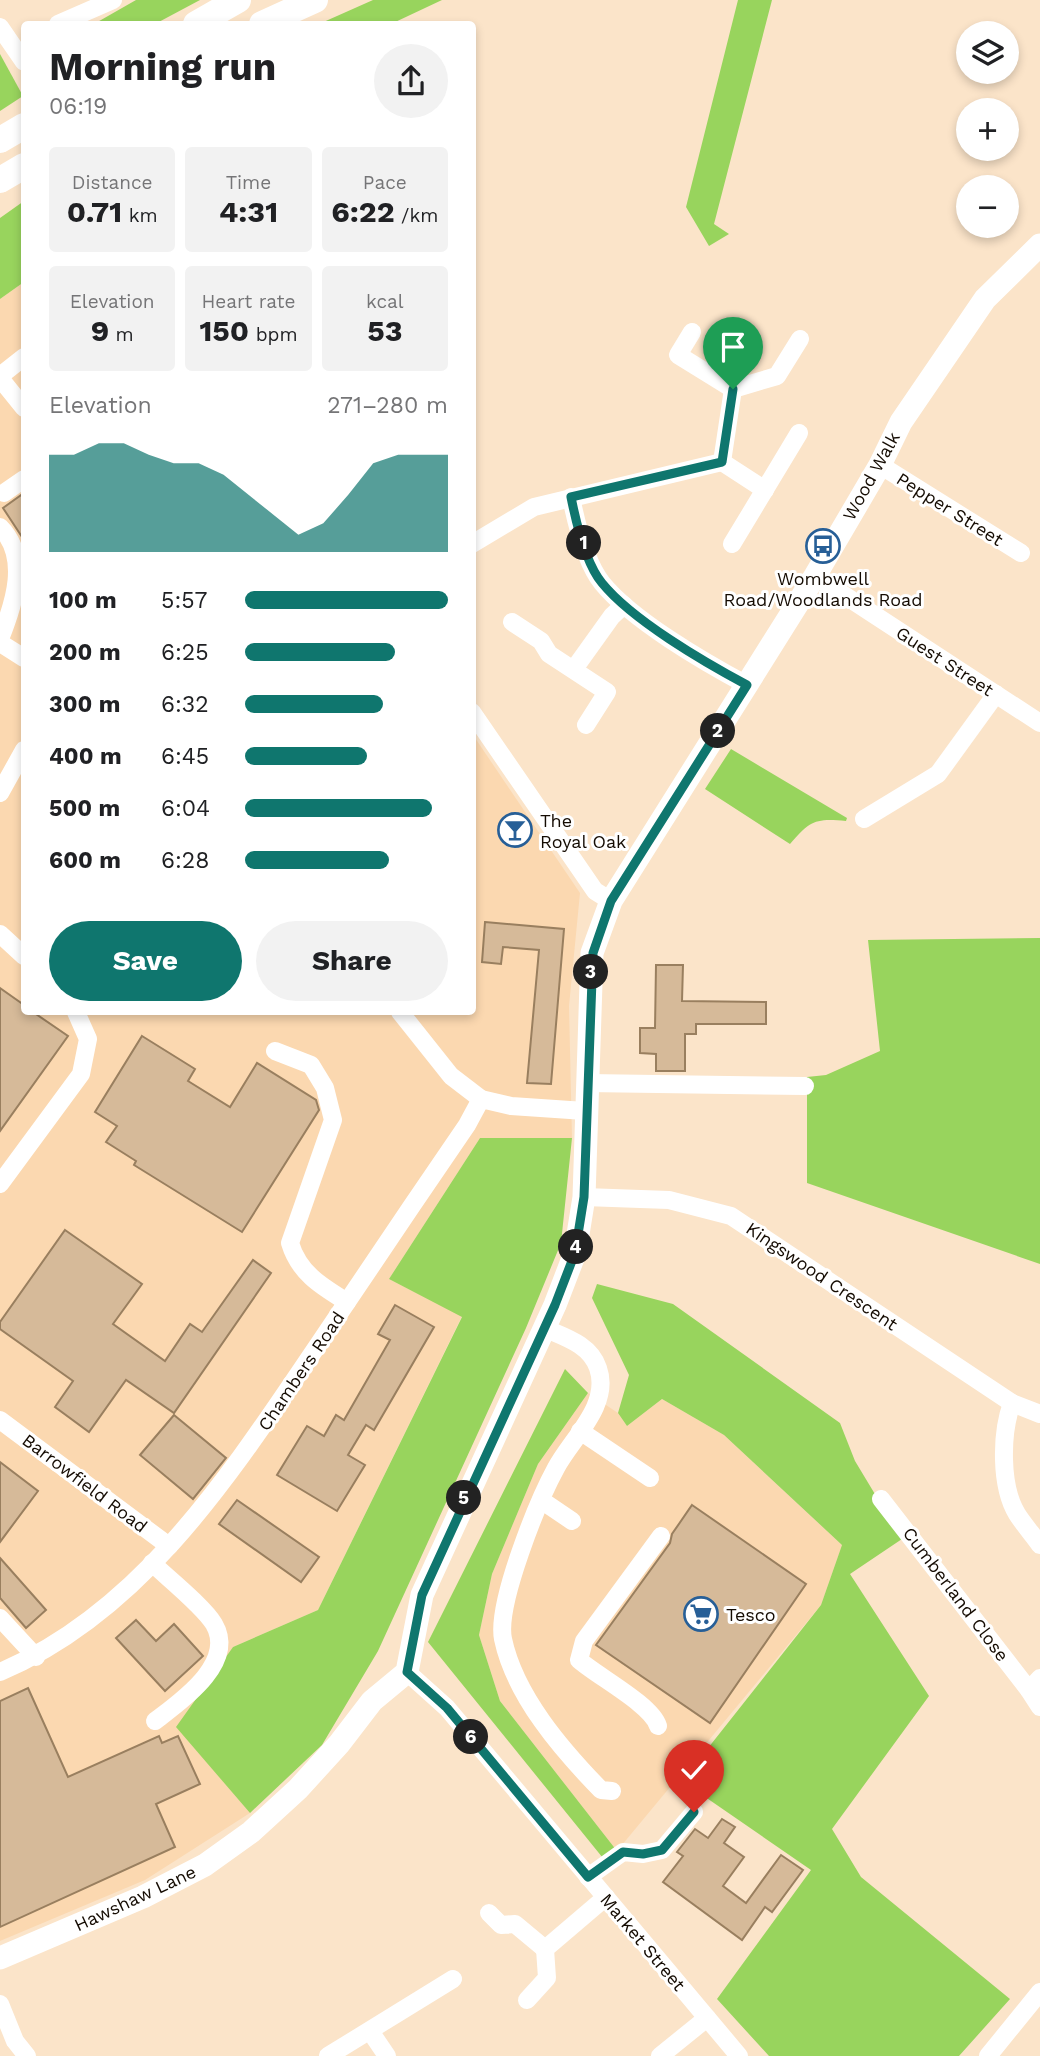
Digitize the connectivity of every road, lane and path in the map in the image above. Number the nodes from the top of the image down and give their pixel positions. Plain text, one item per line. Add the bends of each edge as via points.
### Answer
1 (113, 0) edge
2 (238, 0) edge
3 (315, 0) edge
4 (65, 21) edge
5 (201, 21) edge
6 (269, 21) edge
7 (0, 27) edge
8 (21, 53) edge
9 (21, 128) edge
10 (0, 140) edge
11 (21, 168) edge
12 (0, 180) edge
13 (1040, 245) edge
14 (692, 332) dead end
15 (800, 339) dead end
16 (21, 360) edge
17 (0, 377) edge
18 (733, 389) junction
19 (21, 404) edge
20 (799, 433) dead end
21 (722, 462) junction
22 (880, 466) junction
23 (21, 481) edge
24 (765, 490) junction
25 (4, 492) dead end
26 (571, 497) junction
27 (0, 527) edge
28 (476, 542) edge
29 (732, 544) dead end
30 (1021, 553) dead end
31 (815, 576) junction
32 (624, 605) junction
33 (512, 622) dead end
34 (0, 641) edge
35 (21, 656) edge
36 (574, 669) junction
37 (747, 685) junction
38 (996, 694) junction
39 (476, 718) edge
40 (1039, 721) edge
41 (586, 725) dead end
42 (21, 755) edge
43 (0, 793) edge
44 (864, 819) dead end
45 (611, 901) junction
46 (0, 934) edge
47 (21, 953) edge
48 (77, 1015) edge
49 (402, 1015) edge
50 (275, 1051) dead end
51 (586, 1083) junction
52 (805, 1086) dead end
53 (481, 1099) junction
54 (585, 1111) junction
55 (0, 1184) edge
56 (584, 1197) junction
57 (347, 1302) junction
58 (544, 1328) junction
59 (1012, 1403) junction
60 (1040, 1414) edge
61 (0, 1420) edge
62 (580, 1431) junction
63 (650, 1478) dead end
64 (881, 1499) dead end
65 (541, 1500) junction
66 (572, 1521) dead end
67 (661, 1536) dead end
68 (1040, 1545) edge
69 (169, 1546) junction
70 (152, 1563) junction
71 (0, 1618) edge
72 (36, 1657) junction
73 (0, 1672) edge
74 (407, 1672) junction
75 (1035, 1684) edge
76 (1040, 1707) edge
77 (155, 1721) dead end
78 (658, 1726) dead end
79 (612, 1791) dead end
80 (694, 1812) dead end
81 (588, 1877) junction
82 (606, 1897) junction
83 (489, 1913) dead end
84 (545, 1949) junction
85 (0, 1958) edge
86 (453, 1979) dead end
87 (1040, 1992) edge
88 (527, 2000) dead end
89 (0, 2004) edge
90 (707, 2018) junction
91 (370, 2031) junction
92 (27, 2056) edge
93 (328, 2056) edge
94 (387, 2056) edge
95 (660, 2056) edge
96 (739, 2056) edge
97 (988, 2056) edge

1 - 4 street
2 - 5 highway
3 - 6 highway
7 - 8 street
9 - 10 highway
11 - 12 highway
13 - 22 main road, Wood Walk via 985,299 901,422
14 - 18 street via 678,355
15 - 18 street via 777,376
16 - 17 street
17 - 19 street
18 - 21 street
20 - 24 street
21 - 24 street
21 - 26 street
22 - 30 street, Pepper Street
22 - 31 main road, Wood Walk
23 - 25 street
24 - 29 street
26 - 28 street via 534,507
26 - 32 street via 577,527 600,581
27 - 34 street via 14,547 18,573
31 - 37 main road, Wood Walk
31 - 38 street, Guest Street
32 - 36 street
32 - 37 street
33 - 36 street
34 - 35 street
36 - 41 street via 607,692
37 - 45 main road, Wood Walk
38 - 40 street, Guest Street
38 - 44 street via 938,774
39 - 45 street via 595,891
42 - 43 street
45 - 51 main road, Wood Walk via 593,953
46 - 47 street
48 - 55 street via 88,1040 80,1074
49 - 53 street via 452,1076
50 - 57 street via 311,1065 324,1088 333,1120 290,1243 314,1281
51 - 52 street
51 - 54 main road, Wood Walk
53 - 54 street via 511,1106
53 - 57 street, Chambers Road
54 - 56 main road, Wood Walk
56 - 58 main road, Wood Walk via 575,1253
56 - 59 street, Kingswood Crescent via 668,1200 731,1216
57 - 69 street, Chambers Road via 230,1475
58 - 62 street via 577,1342 598,1368 599,1391 591,1416
58 - 74 main road, Wood Walk via 422,1595
59 - 60 street, Kingswood Crescent
59 - 68 street via 1005,1451 1008,1488 1016,1512
61 - 69 street, Barrowfield Road
62 - 63 street
62 - 65 street via 556,1466
64 - 75 street, Cumberland Close
65 - 66 street
65 - 79 street via 508,1593 503,1638 525,1690 561,1744 601,1790
67 - 78 street via 584,1642 579,1660 656,1719
69 - 70 street, Chambers Road
70 - 72 street, Chambers Road via 101,1612
70 - 77 street via 214,1623 219,1651 186,1698
71 - 72 street
72 - 73 street, Chambers Road
74 - 81 street, Market Street via 447,1708
74 - 85 main road, Hawshaw Lane via 372,1701 298,1789 251,1832 205,1865 143,1897
75 - 76 street, Cumberland Close
80 - 81 street via 662,1850 623,1852
81 - 82 street, Market Street
82 - 84 street
82 - 90 street, Market Street
83 - 84 street via 501,1925 515,1924
84 - 88 street via 547,1978
86 - 91 street
87 - 97 street
89 - 92 street via 15,2041
90 - 95 street
90 - 96 street, Market Street
91 - 93 street
91 - 94 street

